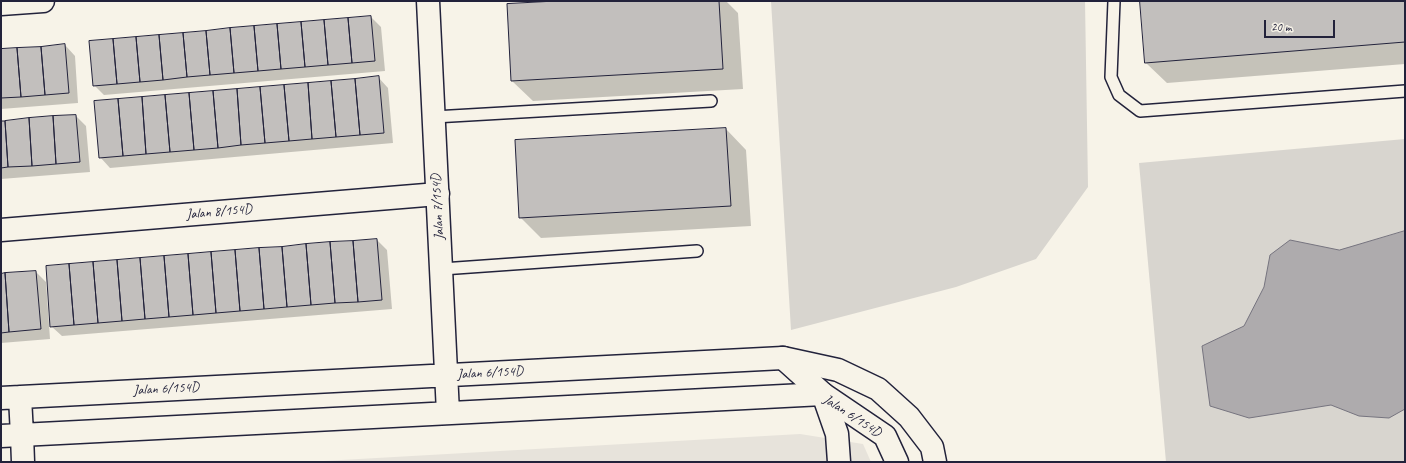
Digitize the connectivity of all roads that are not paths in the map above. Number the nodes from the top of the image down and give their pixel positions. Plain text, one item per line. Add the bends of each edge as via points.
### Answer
1 (43, 1) edge
2 (428, 1) edge
3 (1114, 1) edge
4 (1, 4) edge
5 (1405, 91) edge
6 (711, 101) dead end
7 (434, 117) junction
8 (438, 194) junction
9 (1, 230) edge
10 (697, 251) dead end
11 (442, 269) junction
12 (444, 337) junction
13 (783, 358) junction
14 (508, 372) junction
15 (446, 375) junction
16 (402, 377) junction
17 (823, 394) junction
18 (11, 397) edge
19 (448, 413) junction
20 (11, 435) edge
21 (23, 462) edge
22 (833, 462) edge
23 (898, 462) edge
24 (935, 462) edge

1 - 4 street
2 - 7 street, Jalan 7/154D
3 - 5 lane via 1111,77 1119,95 1140,111
6 - 7 lane
7 - 8 street, Jalan 7/154D
8 - 9 street, Jalan 8/154D
8 - 11 street, Jalan 7/154D
10 - 11 lane
11 - 12 street, Jalan 7/154D
12 - 14 street via 464,363 476,370
12 - 15 street, Jalan 7/154D
12 - 16 street via 431,361 422,371
13 - 14 street, Jalan 6/154D
13 - 17 street
13 - 24 street, Jalan 6/154D via 838,370 878,389 909,417 932,447
14 - 15 street, Jalan 6/154D
15 - 16 street, Jalan 6/154D
15 - 19 street, Jalan 7/154D
16 - 18 street, Jalan 6/154D
17 - 19 street, Jalan 6/154D
17 - 22 street via 836,434
17 - 23 street, Jalan 6/154D via 885,436
18 - 20 street
19 - 20 street, Jalan 6/154D
20 - 21 street

